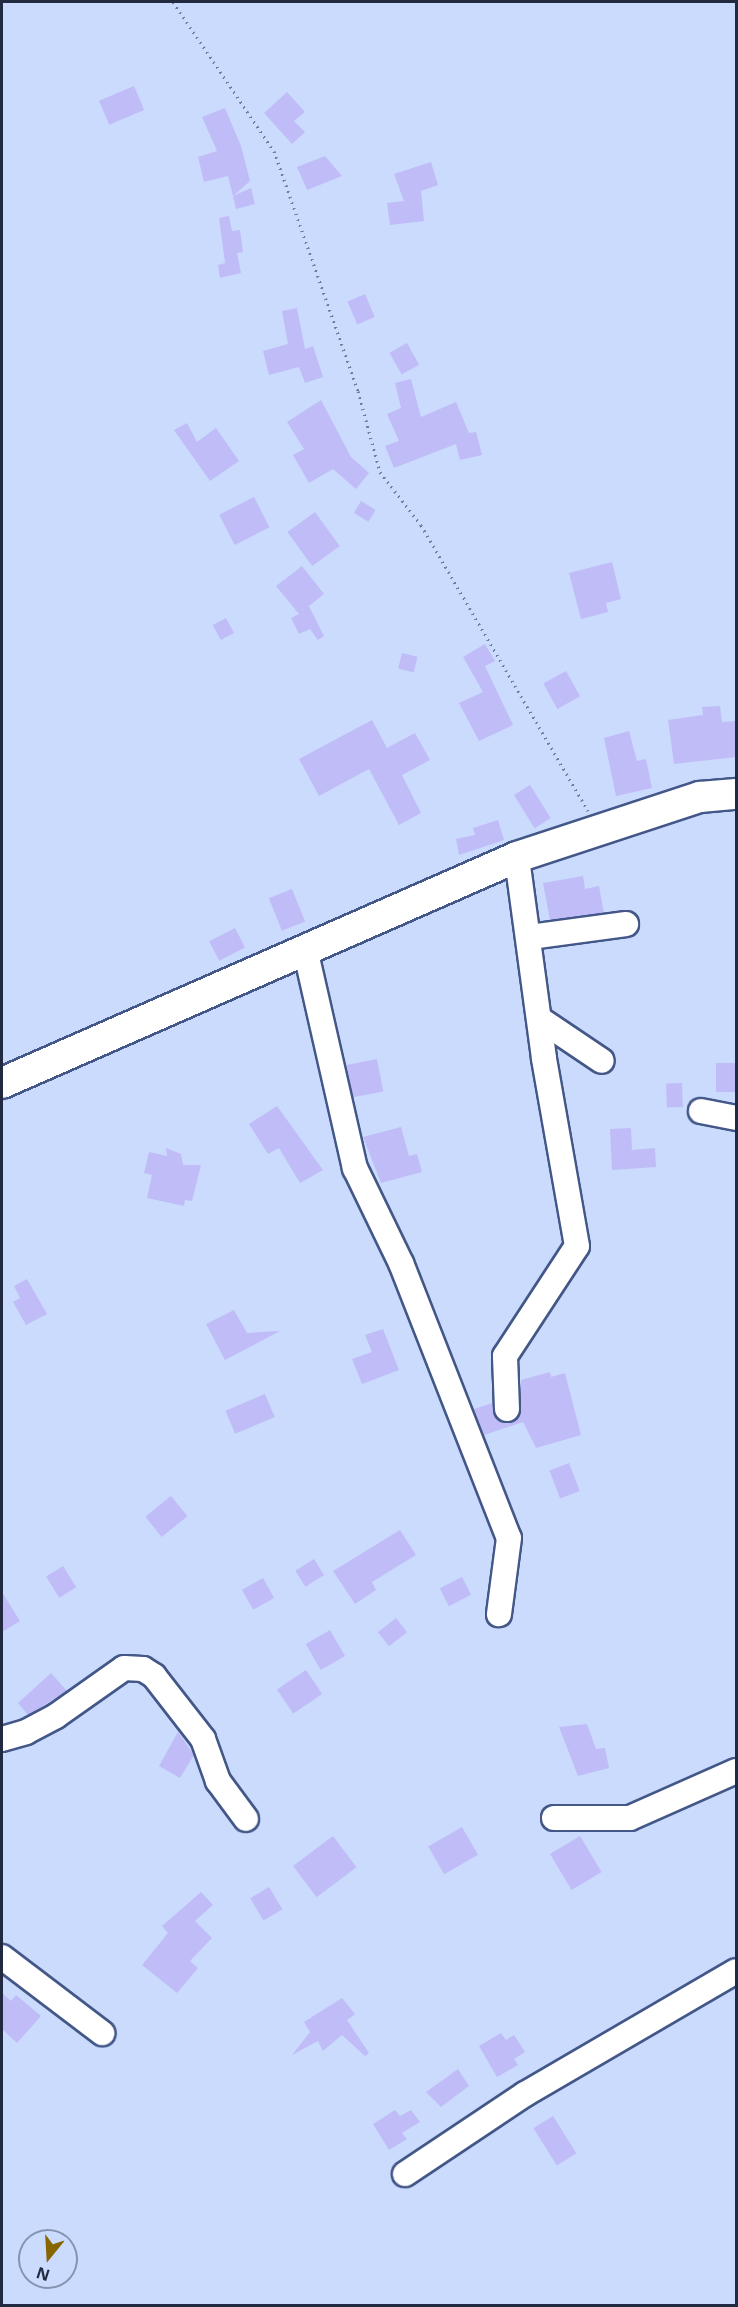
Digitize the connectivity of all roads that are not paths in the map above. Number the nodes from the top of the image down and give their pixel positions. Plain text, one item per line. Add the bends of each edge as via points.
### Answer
1 (736, 794) edge
2 (517, 857) junction
3 (626, 924) dead end
4 (530, 937) junction
5 (306, 953) junction
6 (541, 1020) junction
7 (602, 1061) dead end
8 (2, 1083) edge
9 (701, 1112) dead end
10 (736, 1118) edge
11 (507, 1409) dead end
12 (500, 1614) dead end
13 (2, 1739) edge
14 (736, 1771) edge
15 (554, 1818) dead end
16 (246, 1819) dead end
17 (2, 1957) edge
18 (736, 1971) edge
19 (102, 2033) dead end
20 (405, 2174) dead end

1 - 2 main road via 700,797
2 - 4 street
2 - 5 main road via 417,898
3 - 4 street
4 - 6 street
5 - 8 main road
5 - 12 street via 355,1168 401,1263 509,1538
6 - 7 street
6 - 11 street via 577,1246 505,1356
9 - 10 street
13 - 16 street via 56,1716 124,1668 143,1668 154,1676 203,1740 218,1781
14 - 15 street via 630,1818
17 - 19 street
18 - 20 street via 525,2094

